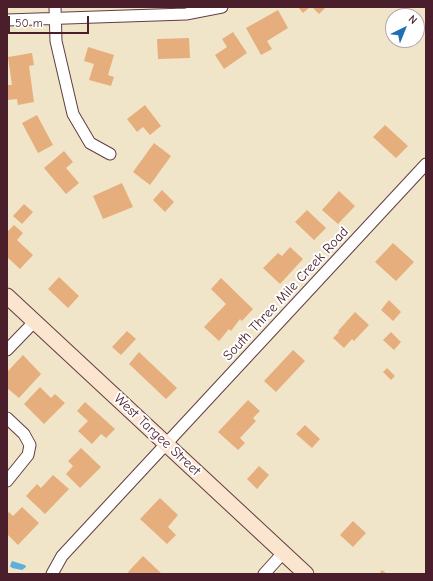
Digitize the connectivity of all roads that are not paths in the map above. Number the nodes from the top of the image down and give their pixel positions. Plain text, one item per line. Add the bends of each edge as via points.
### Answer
1 (55, 7) edge
2 (222, 7) edge
3 (56, 19) junction
4 (7, 20) edge
5 (110, 154) dead end
6 (426, 164) edge
7 (7, 296) edge
8 (35, 321) junction
9 (7, 350) edge
10 (7, 418) edge
11 (166, 444) junction
12 (7, 481) edge
13 (283, 552) junction
14 (52, 574) edge
15 (264, 574) edge
16 (306, 574) edge

1 - 3 street
2 - 3 street via 186,14
3 - 4 street
3 - 5 street via 56,41 73,114 90,143
6 - 11 street, South Three Mile Creek Road
7 - 8 street, West Targee Street
8 - 9 street
8 - 11 street, West Targee Street
10 - 12 street via 24,434 30,445 28,455
11 - 13 street, West Targee Street
11 - 14 street, South Three Mile Creek Road via 62,556
13 - 15 street
13 - 16 street, West Targee Street

